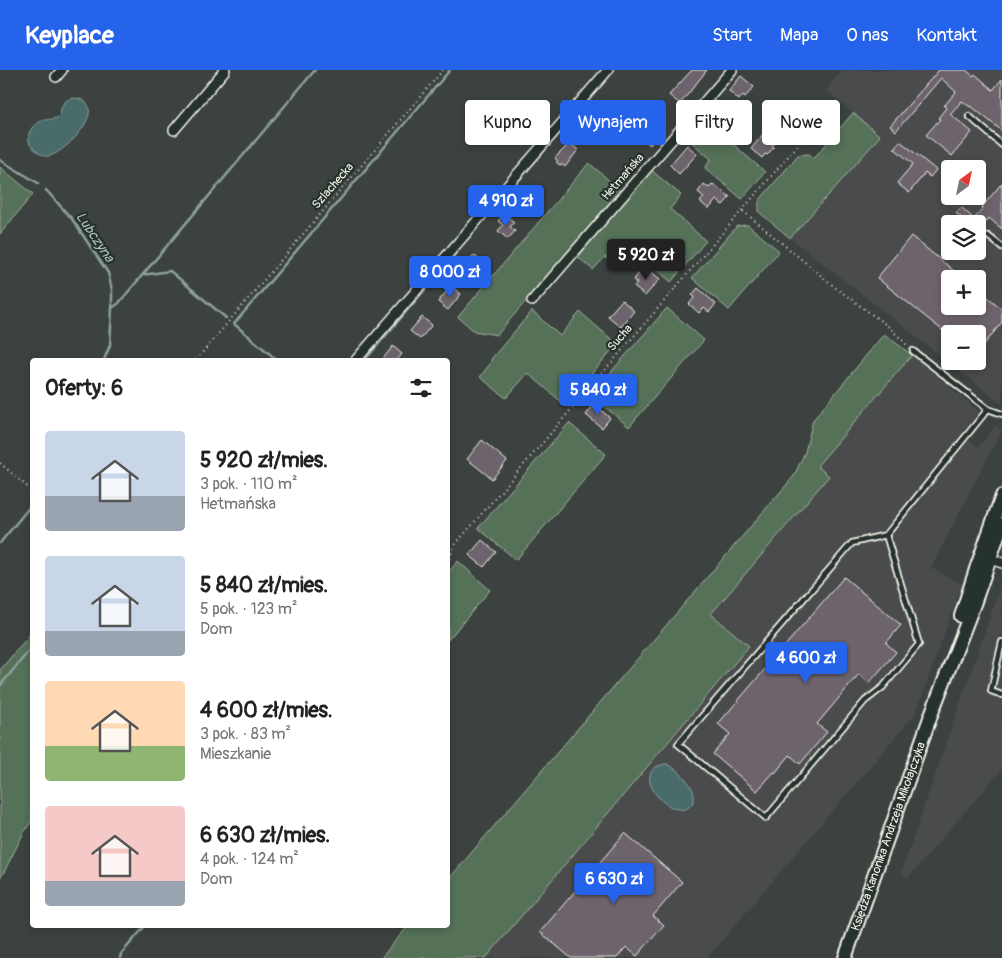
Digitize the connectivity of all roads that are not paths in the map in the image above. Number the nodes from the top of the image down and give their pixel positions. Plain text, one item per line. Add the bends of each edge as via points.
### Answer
1 (225, 70) edge
2 (608, 70) edge
3 (732, 70) edge
4 (969, 116) dead end
5 (174, 130) dead end
6 (1001, 142) edge
7 (988, 236) dead end
8 (1002, 247) edge
9 (532, 301) dead end
10 (913, 351) road end
11 (358, 358) edge
12 (988, 409) junction
13 (1002, 414) edge
14 (1002, 496) edge
15 (1002, 524) edge
16 (886, 535) junction
17 (991, 559) edge
18 (1002, 642) edge
19 (1002, 695) edge
20 (845, 958) edge

1 - 5 street
2 - 11 street
3 - 9 street, Hetmańska
4 - 6 lane
7 - 8 lane
10 - 12 lane
12 - 13 lane
12 - 16 lane
14 - 17 main road, Księdza Kanonika Andrzeja Mikołajczyka
15 - 17 main road, Księdza Kanonika Andrzeja Mikołajczyka
16 - 16 lane via 919,644 883,687 865,701 766,818 678,744 852,542
17 - 20 main road, Księdza Kanonika Andrzeja Mikołajczyka via 950,648 931,716
18 - 19 lane via 991,691

